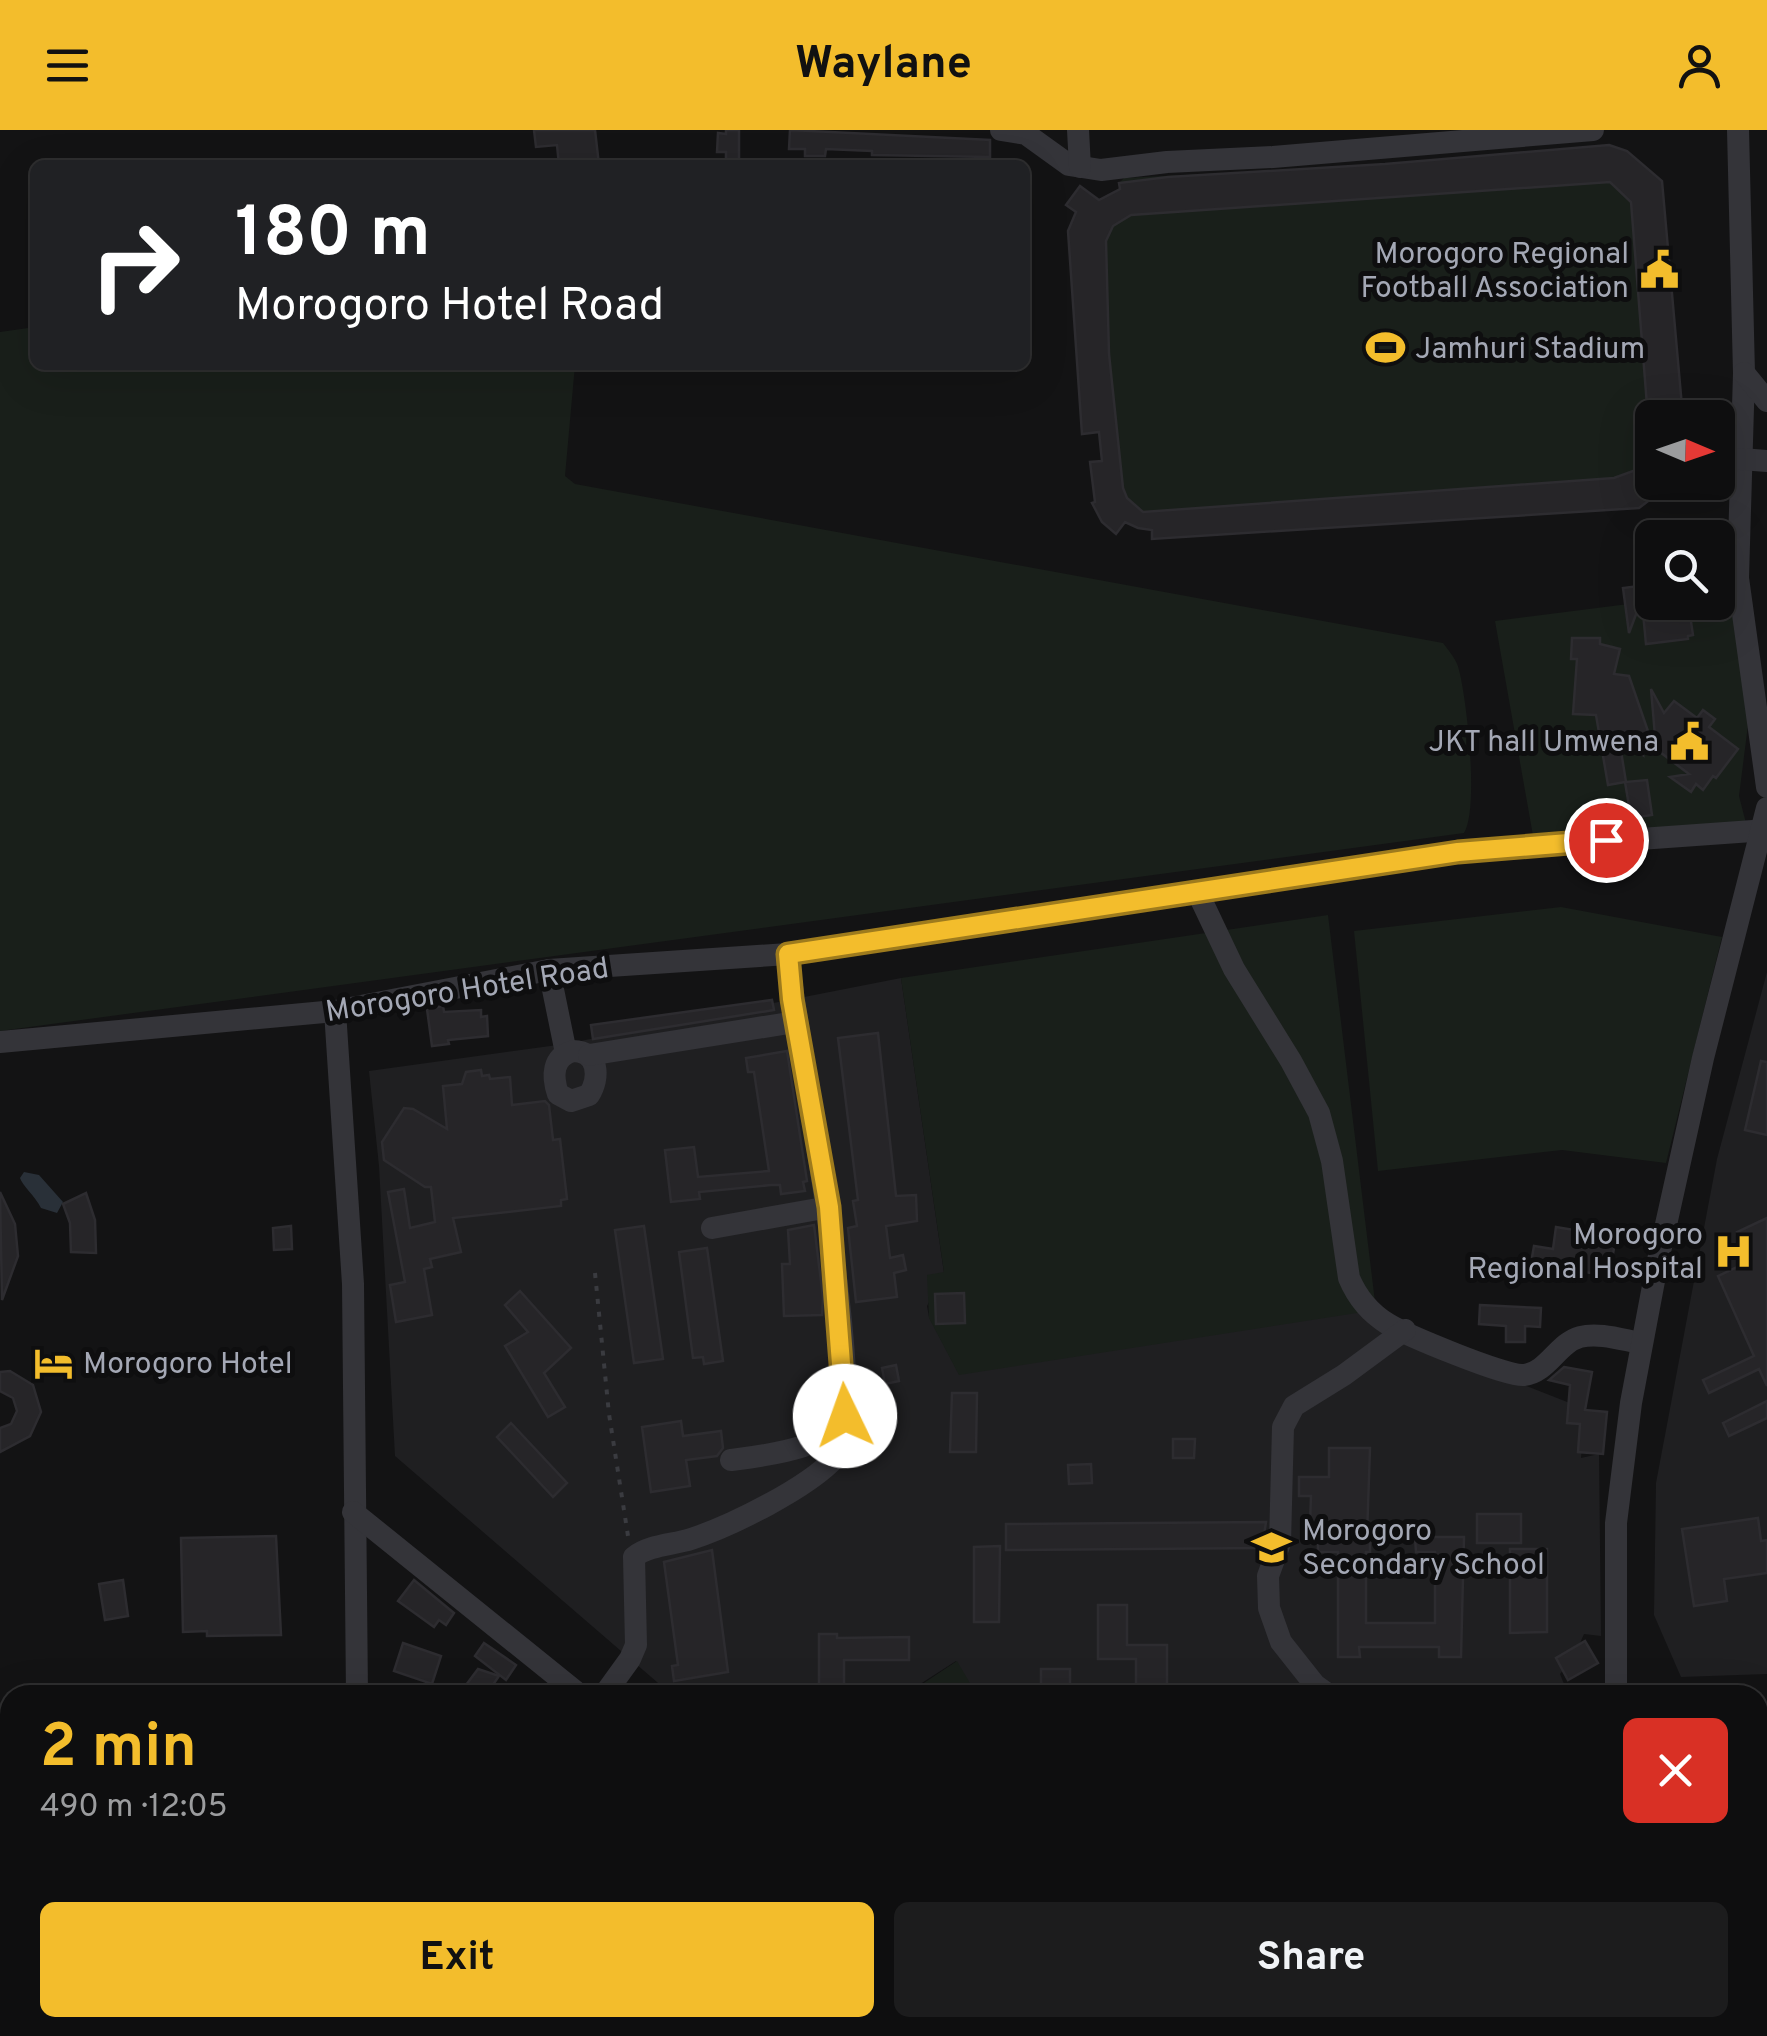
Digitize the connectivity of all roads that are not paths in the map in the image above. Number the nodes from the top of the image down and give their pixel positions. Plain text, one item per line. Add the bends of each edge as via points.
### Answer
1 (1001, 130) edge
2 (1078, 130) edge
3 (1593, 130) edge
4 (1738, 130) edge
5 (1322, 141) edge
6 (1080, 166) junction
7 (1744, 373) junction
8 (1767, 401) edge
9 (1741, 459) junction
10 (1767, 460) edge
11 (1767, 787) edge
12 (1766, 823) edge
13 (1197, 891) junction
14 (788, 954) junction
15 (550, 970) junction
16 (335, 1010) junction
17 (795, 1022) junction
18 (0, 1042) edge
19 (829, 1207) junction
20 (712, 1228) dead end
21 (1405, 1330) junction
22 (1642, 1343) junction
23 (845, 1395) junction
24 (731, 1460) dead end
25 (353, 1512) junction
26 (357, 1685) edge
27 (568, 1685) edge
28 (611, 1685) edge
29 (1319, 1685) edge
30 (1616, 1685) edge

1 - 6 street via 1026,134
2 - 6 street
3 - 5 street
4 - 7 street
5 - 6 street via 1101,170
7 - 8 street
7 - 9 street
9 - 10 street
9 - 11 street via 1740,595
12 - 13 street, Morogoro Hotel Road via 1458,852
12 - 22 street via 1703,1058
13 - 14 street, Morogoro Hotel Road
13 - 21 street via 1234,970 1321,1118 1352,1284 1377,1315
14 - 15 street, Morogoro Hotel Road
14 - 17 street
15 - 16 street, Morogoro Hotel Road
15 - 17 street via 578,1054
16 - 18 street, Morogoro Hotel Road
16 - 25 street via 353,1284
17 - 19 street
19 - 20 street
19 - 23 street
21 - 22 street via 1517,1375 1536,1371 1578,1337
21 - 29 street via 1294,1406 1283,1427 1280,1543 1268,1576 1271,1618 1282,1642
22 - 30 street via 1616,1524
23 - 24 street via 845,1416 830,1433 786,1451
23 - 28 street via 844,1444 828,1464 752,1512 634,1557 636,1645
25 - 26 street
25 - 27 street

